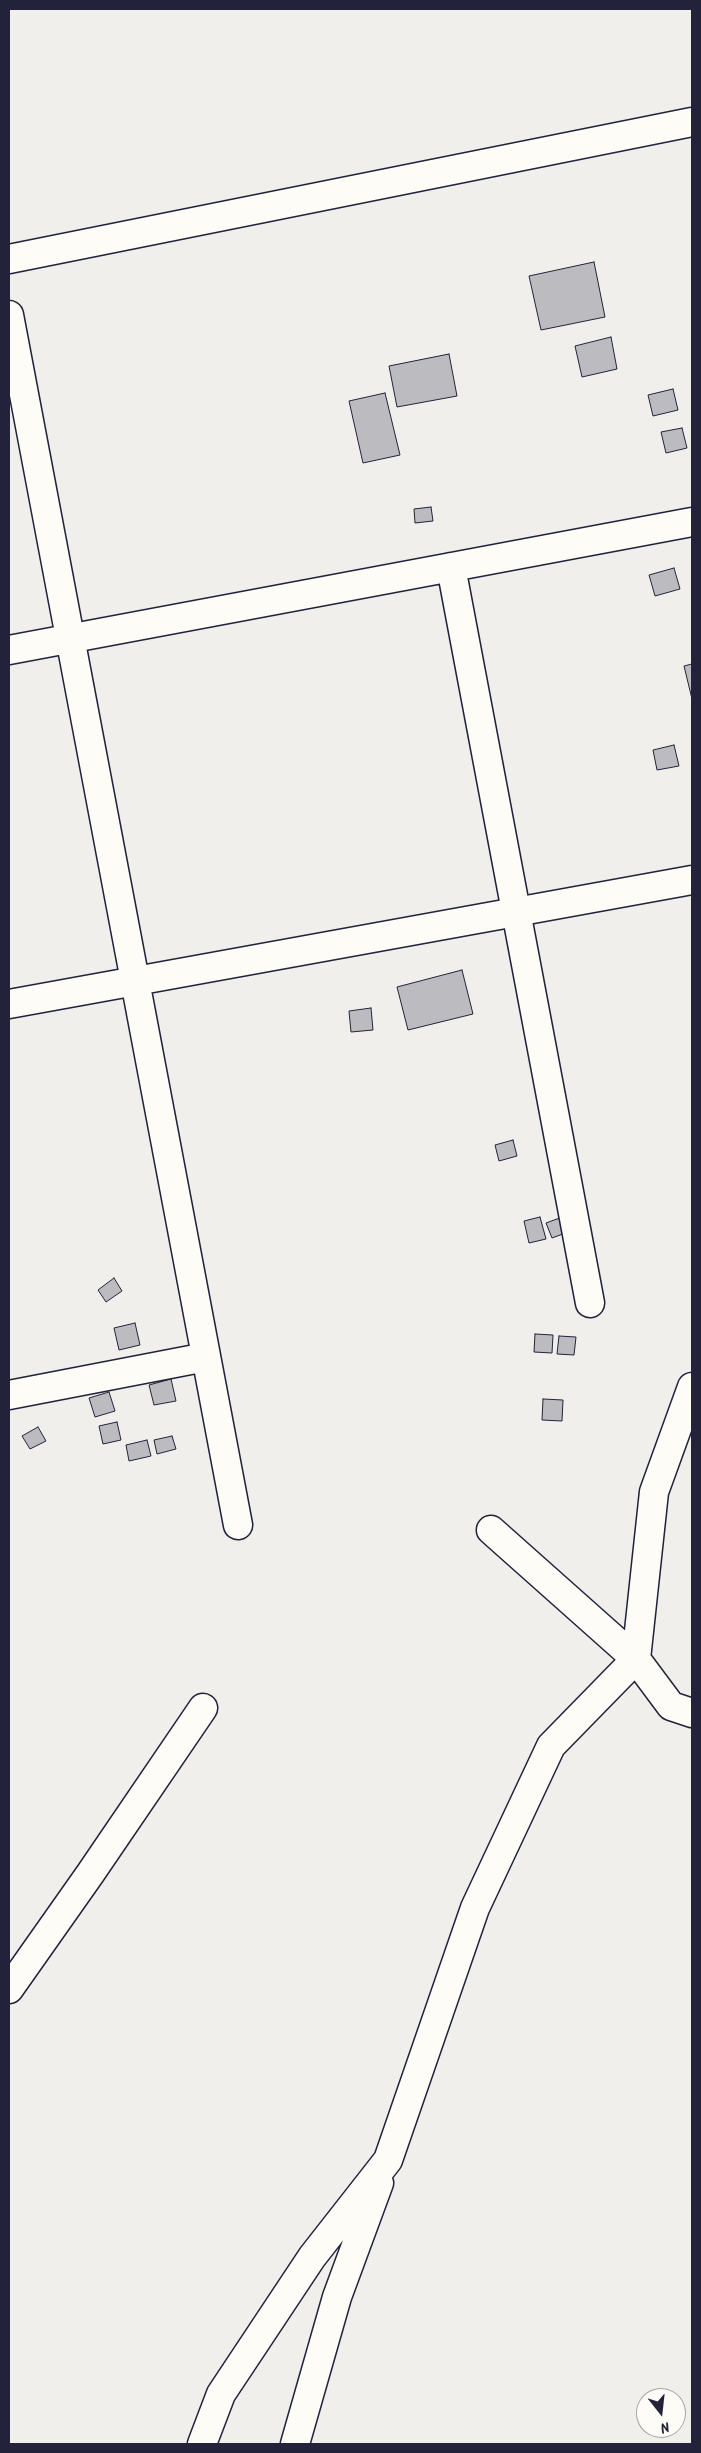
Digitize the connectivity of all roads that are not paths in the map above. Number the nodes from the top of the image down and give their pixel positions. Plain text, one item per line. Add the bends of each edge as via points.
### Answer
1 (692, 122) edge
2 (9, 259) edge
3 (9, 315) edge
4 (692, 522) edge
5 (451, 567) junction
6 (70, 639) junction
7 (9, 650) edge
8 (692, 880) edge
9 (516, 912) junction
10 (135, 981) junction
11 (9, 1004) edge
12 (590, 1303) dead end
13 (206, 1356) junction
14 (692, 1387) edge
15 (9, 1395) edge
16 (238, 1525) dead end
17 (490, 1530) dead end
18 (636, 1659) junction
19 (203, 1708) dead end
20 (692, 1712) edge
21 (9, 1989) edge
22 (388, 2160) junction
23 (202, 2444) edge
24 (295, 2444) edge

1 - 2 street
3 - 6 street
4 - 5 street
5 - 6 street
5 - 9 street
6 - 7 street
6 - 10 street
8 - 9 street
9 - 10 street
9 - 12 street
10 - 11 street
10 - 13 street
13 - 15 street
13 - 16 street
14 - 18 street via 654,1492
17 - 18 street
18 - 20 street via 671,1706
18 - 22 street via 551,1746 475,1908
19 - 21 street
22 - 23 street via 312,2257 221,2394
22 - 24 street via 337,2297

